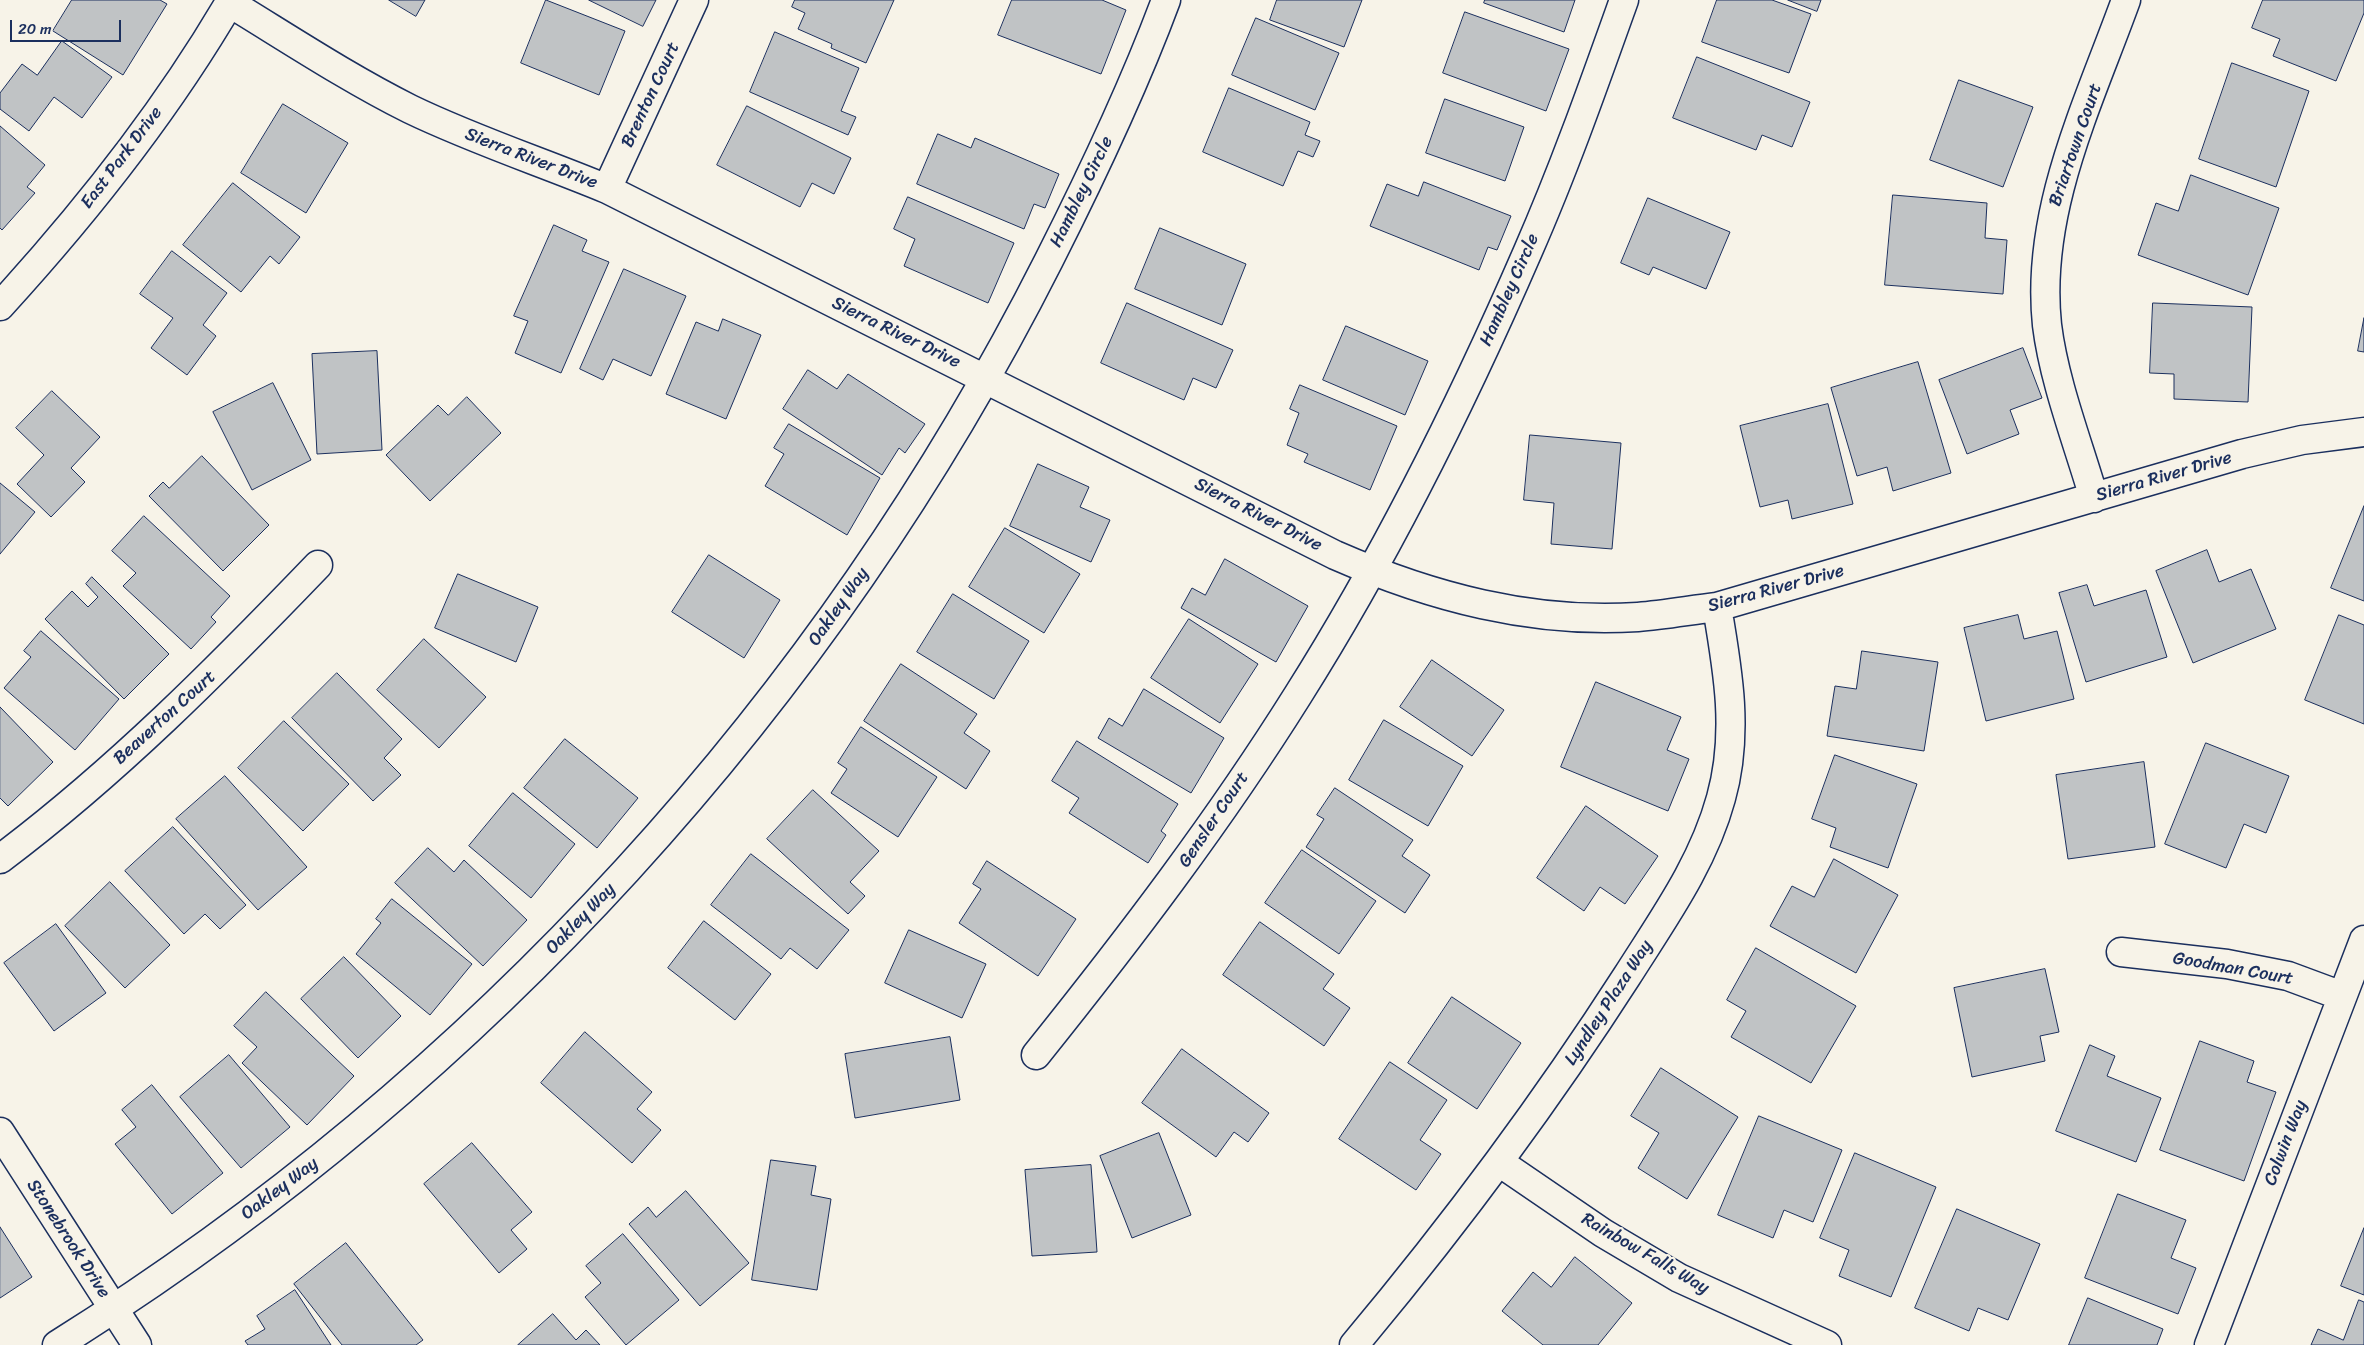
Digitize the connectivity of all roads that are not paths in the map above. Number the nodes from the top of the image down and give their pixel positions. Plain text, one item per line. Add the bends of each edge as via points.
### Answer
1 (694, 0) edge
2 (1166, 0) edge
3 (1624, 0) edge
4 (2126, 0) edge
5 (231, 1) edge
6 (607, 189) junction
7 (0, 306) edge
8 (987, 378) junction
9 (2364, 432) edge
10 (2094, 498) junction
11 (318, 565) dead end
12 (1371, 570) junction
13 (1717, 607) junction
14 (0, 859) edge
15 (2364, 940) edge
16 (2121, 952) dead end
17 (2342, 996) junction
18 (1036, 1055) dead end
19 (0, 1132) edge
20 (1499, 1162) junction
21 (114, 1309) junction
22 (57, 1345) edge
23 (137, 1345) edge
24 (1354, 1345) edge
25 (1827, 1345) edge
26 (2209, 1345) edge

1 - 6 street, Brenton Court
2 - 8 street, Hambley Circle via 1095,169
3 - 12 street, Hambley Circle via 1529,249 1460,402
4 - 10 street, Briartown Court via 2058,186 2044,279 2048,327 2059,378
5 - 6 street, Sierra River Drive via 357,80 409,108
5 - 7 street, East Park Drive via 184,75 104,184
6 - 8 street, Sierra River Drive
8 - 12 street, Sierra River Drive
8 - 21 street, Oakley Way via 902,518 819,637 730,751 636,861 536,966 430,1065 319,1159 204,1247
9 - 10 street, Sierra River Drive via 2302,440 2250,452
10 - 13 street, Sierra River Drive
11 - 14 street, Beaverton Court via 218,670 128,754
12 - 13 street, Sierra River Drive via 1393,580 1482,606 1565,617 1638,617
12 - 18 street, Gensler Court via 1298,694 1206,834 1140,924
13 - 20 street, Lyndley Plaza Way via 1730,680 1730,740 1721,798 1701,854 1584,1043
15 - 17 street, Colwin Way
16 - 17 street, Goodman Court via 2227,964 2288,976
17 - 26 street, Colwin Way
19 - 21 street, Stonebrook Drive
20 - 24 street, Lyndley Plaza Way
20 - 25 street, Rainbow Falls Way via 1603,1233 1679,1278
21 - 22 street, Oakley Way
21 - 23 street, Stonebrook Drive

